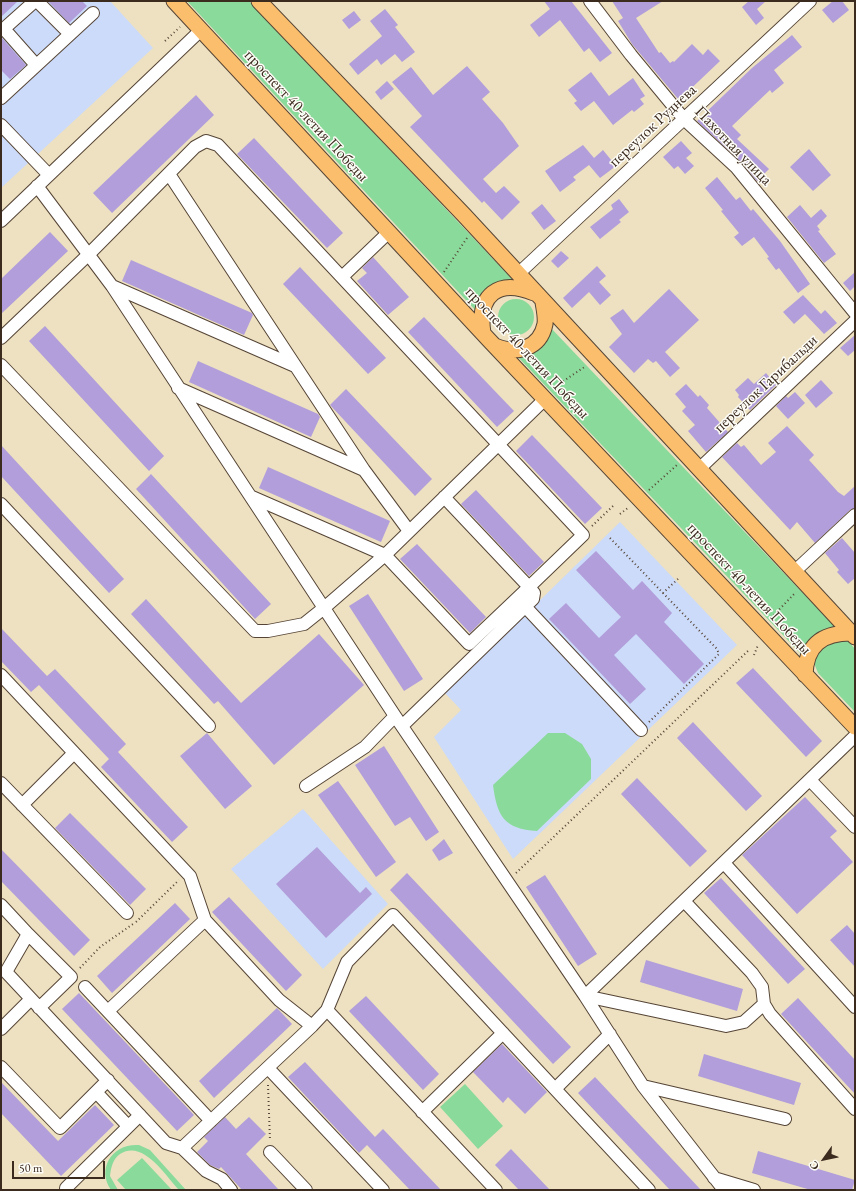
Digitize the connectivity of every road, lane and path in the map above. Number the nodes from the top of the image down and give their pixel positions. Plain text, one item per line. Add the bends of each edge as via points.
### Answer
1 (36, 1) edge
2 (174, 1) edge
3 (259, 1) edge
4 (590, 1) edge
5 (810, 1) edge
6 (93, 13) dead end
7 (182, 26) dead end
8 (201, 30) junction
9 (70, 34) junction
10 (165, 41) dead end
11 (36, 65) junction
12 (1, 98) edge
13 (684, 119) junction
14 (1, 125) edge
15 (169, 174) junction
16 (49, 175) junction
17 (37, 186) junction
18 (1, 221) edge
19 (475, 227) junction
20 (389, 232) junction
21 (89, 254) junction
22 (518, 274) junction
23 (342, 277) junction
24 (436, 283) junction
25 (112, 286) junction
26 (538, 297) junction
27 (855, 312) edge
28 (855, 320) edge
29 (483, 333) junction
30 (1, 338) edge
31 (495, 346) junction
32 (596, 359) junction
33 (1, 365) edge
34 (295, 366) junction
35 (178, 388) junction
36 (543, 397) junction
37 (499, 444) junction
38 (687, 456) junction
39 (699, 469) junction
40 (364, 470) junction
41 (648, 491) dead end
42 (252, 497) junction
43 (444, 497) junction
44 (1, 504) edge
45 (631, 505) dead end
46 (613, 506) dead end
47 (620, 514) dead end
48 (855, 515) edge
49 (409, 531) junction
50 (583, 535) junction
51 (610, 538) dead end
52 (385, 555) junction
53 (795, 571) junction
54 (680, 577) dead end
55 (806, 582) junction
56 (529, 587) junction
57 (663, 593) junction
58 (521, 602) junction
59 (324, 608) junction
60 (770, 619) dead end
61 (853, 635) edge
62 (760, 642) dead end
63 (749, 650) dead end
64 (754, 655) dead end
65 (1, 675) edge
66 (805, 675) junction
67 (399, 721) junction
68 (209, 726) dead end
69 (855, 727) edge
70 (641, 730) joint
71 (855, 736) edge
72 (74, 753) junction
73 (810, 780) junction
74 (1, 783) edge
75 (306, 786) dead end
76 (22, 805) junction
77 (855, 827) edge
78 (724, 863) junction
79 (511, 878) dead end
80 (684, 901) junction
81 (1, 905) edge
82 (127, 913) dead end
83 (205, 920) junction
84 (28, 934) junction
85 (3, 972) edge
86 (85, 987) dead end
87 (585, 996) junction
88 (35, 1003) junction
89 (764, 1004) junction
90 (855, 1006) edge
91 (327, 1010) junction
92 (108, 1011) junction
93 (312, 1026) junction
94 (1, 1029) edge
95 (503, 1033) junction
96 (610, 1034) junction
97 (1, 1067) edge
98 (268, 1068) junction
99 (108, 1080) junction
100 (643, 1086) junction
101 (555, 1089) junction
102 (96, 1092) junction
103 (855, 1109) edge
104 (422, 1112) junction
105 (140, 1115) junction
106 (785, 1120) dead end
107 (211, 1121) junction
108 (128, 1126) junction
109 (182, 1148) junction
110 (270, 1152) joint
111 (714, 1178) junction
112 (66, 1188) dead end
113 (231, 1190) edge
114 (306, 1190) edge
115 (382, 1190) edge
116 (496, 1190) edge
117 (649, 1190) edge
118 (724, 1190) edge
119 (754, 1190) edge

1 - 9 street
1 - 11 street via 5,30
2 - 8 main road, проспект 40-летия Победы
3 - 19 main road
4 - 13 street, Пахотная улица
5 - 13 street, переулок Руднева
6 - 9 street
7 - 10 path
8 - 16 street
8 - 20 main road, проспект 40-летия Победы
9 - 11 street
11 - 12 street
13 - 22 street, переулок Руднева
13 - 27 street, Пахотная улица via 736,168
14 - 16 street
15 - 21 street
15 - 23 street via 195,147 206,141 218,145
15 - 34 street
16 - 17 street
17 - 18 street
17 - 21 street
19 - 22 main road
19 - 24 path
20 - 23 street
20 - 24 main road, проспект 40-летия Победы
21 - 25 street
21 - 30 street
22 - 26 main road
23 - 37 street
24 - 29 main road, проспект 40-летия Победы
25 - 34 street
25 - 35 street
26 - 29 main road via 514,286 502,288 492,294 482,310
26 - 31 main road via 545,325 536,342 518,351
26 - 32 main road
28 - 39 street, переулок Гарибальди
29 - 31 main road, проспект 40-летия Победы
31 - 36 main road, проспект 40-летия Победы
32 - 36 path
32 - 38 main road
33 - 59 street via 255,630 268,631 304,624
34 - 40 street
35 - 40 street
35 - 42 street
36 - 37 street
36 - 66 main road, проспект 40-летия Победы
37 - 43 street
37 - 50 street
38 - 39 main road
38 - 41 path
39 - 53 main road
40 - 49 street
42 - 52 street
42 - 59 street
43 - 49 street
43 - 56 street
44 - 68 street
45 - 47 path
46 - 50 path
48 - 53 street
49 - 52 street
50 - 56 street
51 - 57 path
52 - 58 street via 469,644
52 - 59 street
53 - 55 main road
54 - 57 path
55 - 60 path
55 - 61 main road
56 - 58 street
57 - 70 path via 717,649 718,654
58 - 67 street
58 - 70 street
59 - 67 street
61 - 66 main road via 833,634 817,642 808,658
62 - 64 path
63 - 79 path
65 - 72 street
66 - 69 main road, проспект 40-летия Победы
67 - 75 street
67 - 87 street
71 - 73 street
72 - 76 street
72 - 83 street via 190,876
73 - 77 street
73 - 78 street
74 - 76 street
76 - 82 street
78 - 80 street
78 - 90 street
80 - 87 street
80 - 89 street via 752,973 762,987
81 - 84 street
83 - 92 street
83 - 93 street via 279,1000
84 - 85 street
84 - 88 street via 71,977
85 - 88 street
86 - 92 street
87 - 89 street via 726,1026 744,1022
87 - 96 street
88 - 94 street
88 - 99 street
89 - 103 street via 770,1014
91 - 93 street
91 - 95 street via 347,962 393,915
91 - 104 street
92 - 107 street
93 - 98 street
95 - 101 street
95 - 104 street
96 - 100 street
96 - 101 street
97 - 102 street via 60,1128
98 - 107 street
98 - 110 path
98 - 115 street
99 - 102 street
99 - 105 street
100 - 106 street
100 - 111 street
101 - 117 street
102 - 108 street
104 - 116 street
105 - 108 street
105 - 109 street via 166,1143
107 - 109 street
108 - 112 street
109 - 113 street via 206,1171 222,1179
110 - 114 street
111 - 118 street
111 - 119 street

